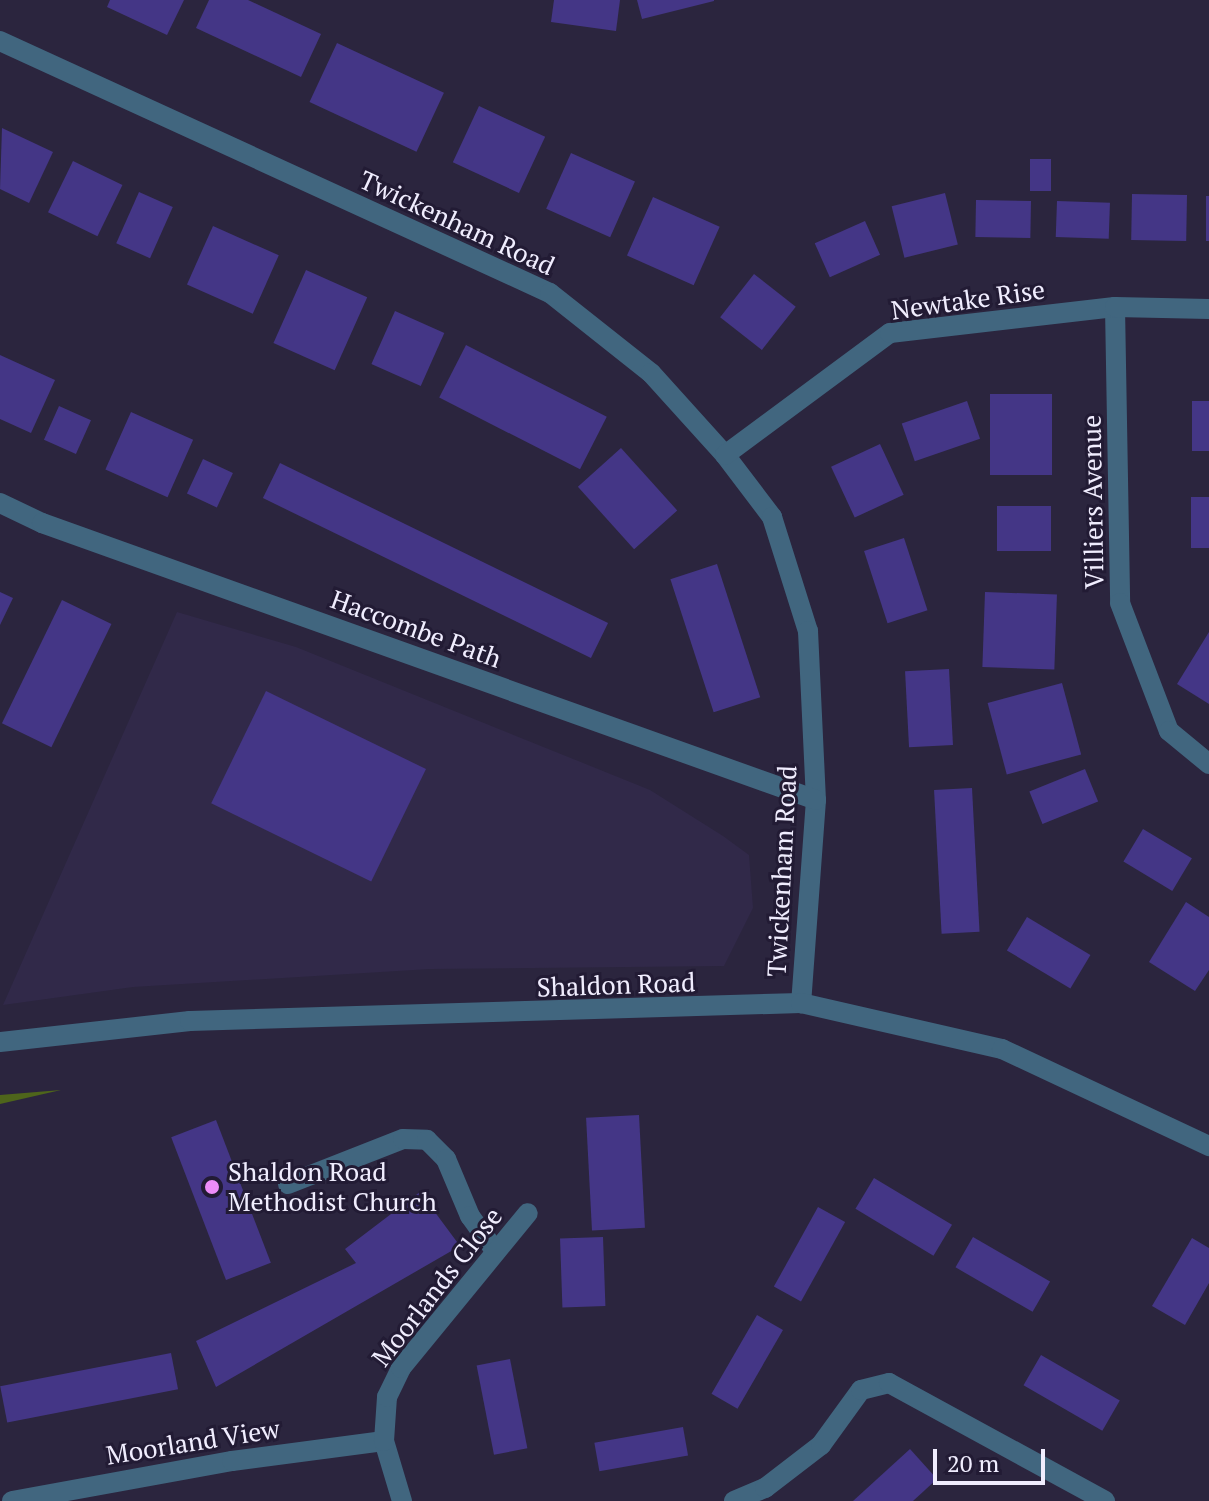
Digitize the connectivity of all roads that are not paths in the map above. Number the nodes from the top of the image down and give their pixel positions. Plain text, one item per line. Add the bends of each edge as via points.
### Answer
1 (0, 41) edge
2 (1115, 307) junction
3 (1209, 309) edge
4 (725, 455) junction
5 (0, 503) edge
6 (1209, 764) edge
7 (816, 800) junction
8 (801, 1003) junction
9 (0, 1042) edge
10 (1209, 1146) edge
11 (288, 1184) dead end
12 (528, 1213) dead end
13 (496, 1252) junction
14 (384, 1441) junction
15 (12, 1501) edge
16 (402, 1501) edge
17 (734, 1501) edge
18 (1105, 1501) edge

1 - 4 street, Twickenham Road via 550,293 651,373
2 - 3 street, Newtake Rise
2 - 4 street, Newtake Rise via 890,333
2 - 6 street, Villiers Avenue via 1120,603 1169,731
4 - 7 street, Twickenham Road via 772,517 808,631
5 - 7 street, Haccombe Path via 42,523
7 - 8 street, Twickenham Road
8 - 9 street, Shaldon Road via 190,1021
8 - 10 street, Shaldon Road via 1002,1049
11 - 13 street via 403,1139 427,1140 446,1159 470,1216
12 - 13 street, Moorlands Close
13 - 14 street, Moorlands Close via 401,1368 387,1397
14 - 15 street, Moorland View via 232,1461
14 - 16 street
17 - 18 street via 765,1488 821,1445 861,1390 889,1383

